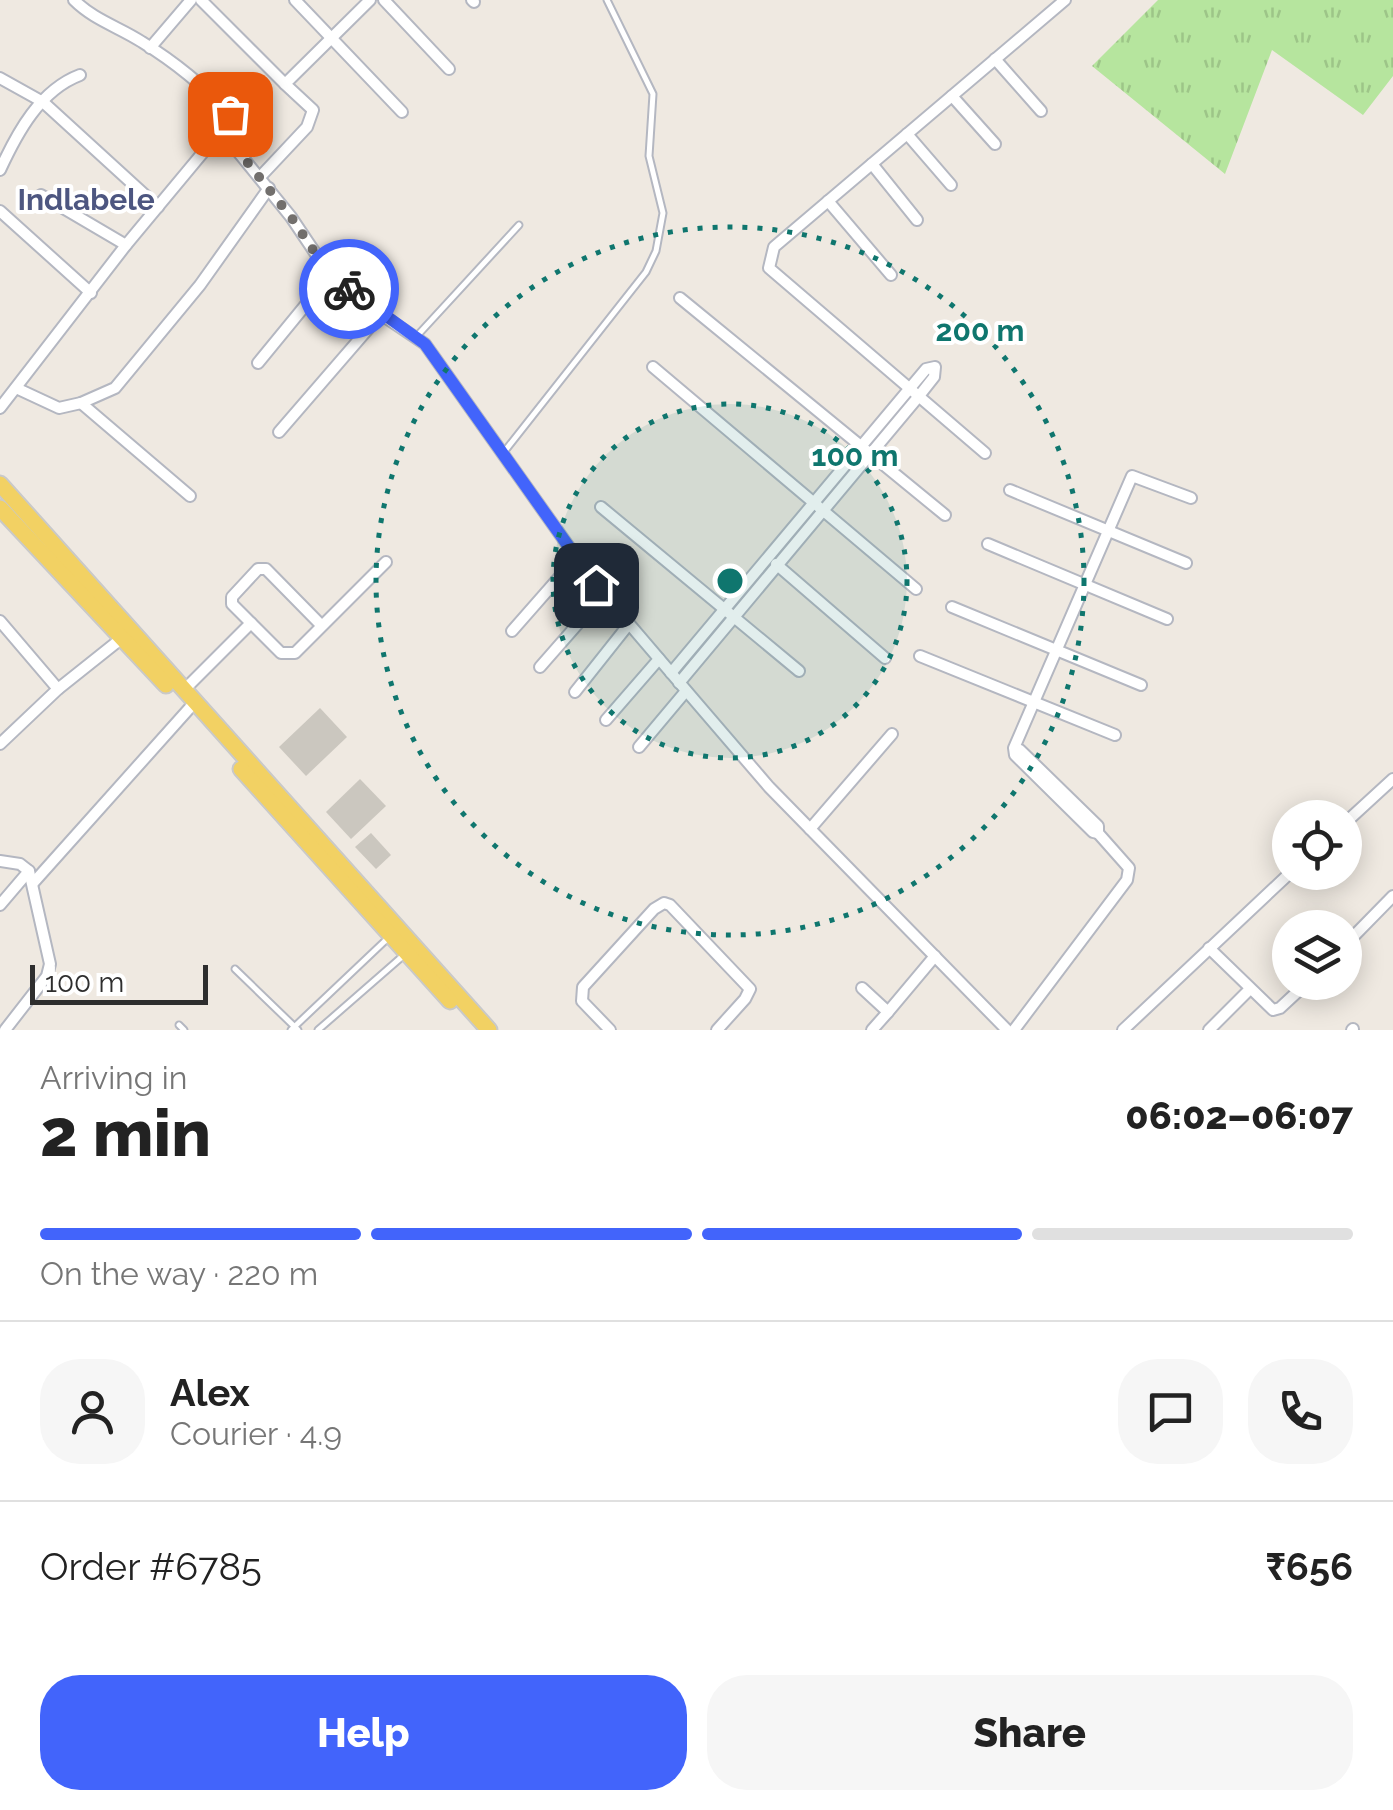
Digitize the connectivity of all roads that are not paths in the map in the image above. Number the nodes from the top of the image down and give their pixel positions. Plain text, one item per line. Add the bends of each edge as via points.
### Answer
1 (74, 0) edge
2 (191, 0) edge
3 (201, 0) edge
4 (295, 0) edge
5 (370, 0) edge
6 (384, 0) edge
7 (608, 0) edge
8 (1065, 0) edge
9 (331, 38) junction
10 (150, 48) junction
11 (995, 59) junction
12 (449, 69) dead end
13 (80, 75) dead end
14 (0, 78) edge
15 (285, 84) junction
16 (952, 96) junction
17 (43, 102) junction
18 (1040, 111) dead end
19 (402, 112) dead end
20 (230, 130) junction
21 (907, 134) junction
22 (995, 144) dead end
23 (872, 164) junction
24 (0, 170) edge
25 (260, 176) junction
26 (951, 185) dead end
27 (269, 188) junction
28 (41, 195) dead end
29 (828, 201) junction
30 (158, 208) junction
31 (0, 211) edge
32 (917, 220) dead end
33 (518, 225) dead end
34 (126, 245) junction
35 (331, 274) junction
36 (890, 275) dead end
37 (90, 293) junction
38 (680, 298) dead end
39 (381, 314) junction
40 (415, 338) junction
41 (258, 363) dead end
42 (652, 367) dead end
43 (16, 388) junction
44 (914, 392) junction
45 (81, 403) junction
46 (0, 408) edge
47 (279, 432) dead end
48 (865, 450) junction
49 (504, 452) junction
50 (985, 453) dead end
51 (0, 484) edge
52 (1010, 490) dead end
53 (190, 496) dead end
54 (1190, 498) dead end
55 (601, 507) dead end
56 (0, 508) edge
57 (817, 508) junction
58 (945, 515) dead end
59 (1110, 530) junction
60 (988, 544) dead end
61 (768, 556) junction
62 (577, 557) junction
63 (386, 562) dead end
64 (1186, 564) dead end
65 (777, 565) junction
66 (1086, 586) junction
67 (916, 589) dead end
68 (604, 594) junction
69 (724, 608) junction
70 (952, 608) dead end
71 (734, 617) junction
72 (1167, 619) dead end
73 (0, 621) edge
74 (251, 623) junction
75 (629, 624) junction
76 (322, 626) junction
77 (512, 632) dead end
78 (122, 638) junction
79 (1058, 650) junction
80 (920, 656) dead end
81 (659, 658) junction
82 (886, 658) dead end
83 (540, 666) dead end
84 (799, 672) dead end
85 (671, 673) junction
86 (1141, 685) dead end
87 (683, 687) junction
88 (58, 689) junction
89 (574, 692) dead end
90 (189, 700) junction
91 (1034, 703) junction
92 (606, 720) dead end
93 (892, 734) dead end
94 (1115, 736) dead end
95 (0, 744) edge
96 (640, 747) dead end
97 (1393, 779) edge
98 (1362, 807) edge
99 (810, 829) junction
100 (0, 862) edge
101 (32, 877) junction
102 (1272, 890) edge
103 (1393, 896) edge
104 (0, 905) edge
105 (1362, 928) edge
106 (394, 933) junction
107 (1209, 948) junction
108 (410, 950) junction
109 (935, 956) junction
110 (235, 968) dead end
111 (862, 988) dead end
112 (1248, 990) junction
113 (1287, 1000) edge
114 (888, 1012) junction
115 (295, 1029) edge
116 (5, 1030) edge
117 (318, 1030) edge
118 (476, 1030) edge
119 (489, 1030) edge
120 (610, 1030) edge
121 (718, 1030) edge
122 (872, 1030) edge
123 (1010, 1030) edge
124 (1124, 1030) edge
125 (1208, 1030) edge

1 - 10 street via 88,15
2 - 10 street
3 - 15 street
4 - 9 street
5 - 9 street
6 - 12 street
7 - 49 lane via 653,94 649,156 664,213 656,251
8 - 11 street
9 - 15 street
9 - 19 street
10 - 20 street via 213,96 230,114
11 - 16 street
11 - 18 street
13 - 17 street
14 - 17 street
15 - 25 street via 312,118
16 - 21 street
16 - 22 street
17 - 24 street via 17,132
17 - 30 street
20 - 25 street
20 - 30 street via 215,138
21 - 23 street
21 - 26 street
23 - 29 street
23 - 32 street
25 - 27 street
27 - 35 street
27 - 45 street via 116,388
28 - 34 street
29 - 36 street
29 - 44 street via 774,247 769,268
30 - 34 street
31 - 37 street
33 - 40 lane
34 - 37 street
35 - 39 street
35 - 41 street
37 - 43 street
38 - 48 street
39 - 40 street
39 - 47 street
40 - 49 street via 445,368
42 - 57 street
43 - 45 street via 59,408
43 - 46 street
44 - 48 street
44 - 50 street
45 - 53 street
48 - 57 street
48 - 58 street
49 - 62 street
51 - 90 main road
52 - 59 street
54 - 59 street via 1132,476
55 - 69 street
56 - 78 main road
57 - 61 street
57 - 65 street
57 - 67 street
59 - 64 street
59 - 66 street
60 - 66 street
61 - 65 street
61 - 69 street
62 - 68 street
62 - 77 street
63 - 76 street
65 - 71 street
65 - 82 street
66 - 72 street
66 - 79 street
68 - 75 street
68 - 83 street
69 - 71 street
69 - 85 street
70 - 79 street
71 - 84 street
71 - 87 street
73 - 88 street
74 - 76 street via 288,654
74 - 76 street via 232,598 258,568 272,573
74 - 90 street
75 - 81 street
75 - 89 street
78 - 88 street
78 - 90 main road
79 - 86 street
79 - 91 street
80 - 91 street
81 - 85 street
81 - 92 street
85 - 87 street
87 - 96 street
87 - 99 street
88 - 95 street
90 - 101 street
90 - 106 main road
91 - 94 street
91 - 123 street via 1015,755 1130,868
93 - 99 street
97 - 98 street
99 - 109 street
100 - 101 street via 20,864
101 - 104 street
101 - 116 street via 49,971
102 - 107 street
103 - 105 street
106 - 108 main road
106 - 115 lane
107 - 112 street
107 - 124 street
108 - 117 lane
108 - 118 main road
108 - 119 main road
109 - 114 street
109 - 123 street
110 - 115 lane
111 - 114 street
112 - 113 street via 1276,1010
112 - 125 street
114 - 122 street
120 - 121 street via 580,992 664,903 750,988

